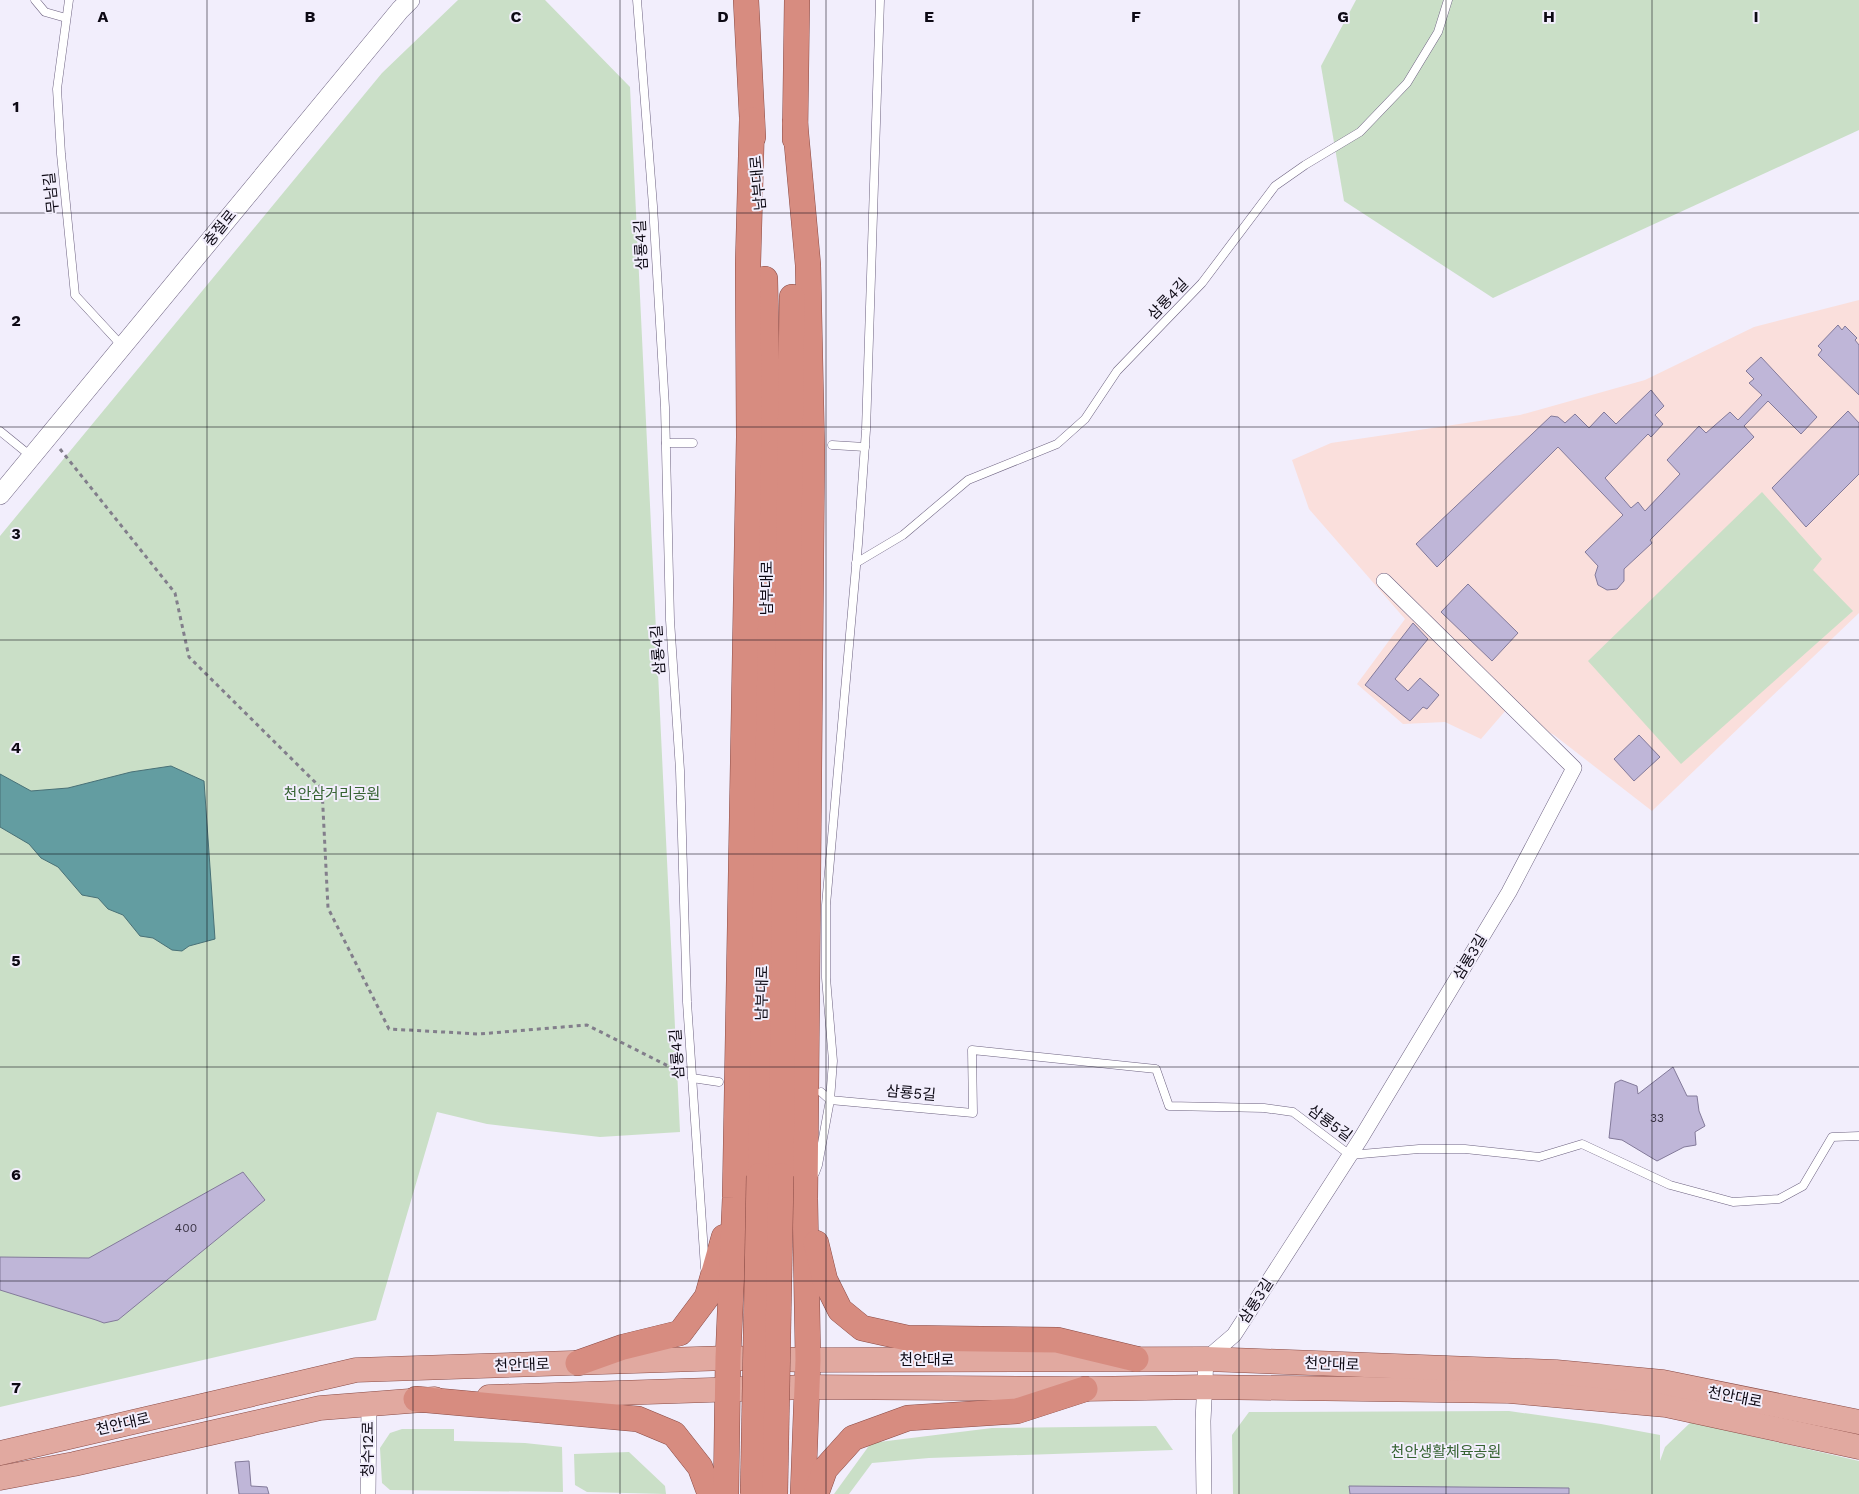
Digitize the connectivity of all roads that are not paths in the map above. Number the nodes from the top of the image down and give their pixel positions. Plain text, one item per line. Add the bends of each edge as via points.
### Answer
1 (35, 0) edge
2 (69, 0) edge
3 (410, 0) edge
4 (637, 0) edge
5 (746, 0) edge
6 (797, 0) edge
7 (880, 0) edge
8 (1448, 0) edge
9 (66, 18) junction
10 (752, 120) junction
11 (795, 123) junction
12 (122, 347) junction
13 (0, 431) edge
14 (666, 443) junction
15 (693, 443) dead end
16 (832, 445) dead end
17 (865, 447) junction
18 (32, 458) junction
19 (0, 495) edge
20 (856, 563) junction
21 (1384, 581) dead end
22 (692, 1078) junction
23 (718, 1082) dead end
24 (821, 1092) dead end
25 (830, 1100) junction
26 (1859, 1136) edge
27 (1350, 1155) junction
28 (770, 1176) junction
29 (735, 1198) junction
30 (805, 1198) junction
31 (707, 1297) junction
32 (728, 1358) junction
33 (1136, 1359) junction
34 (1206, 1359) junction
35 (808, 1360) junction
36 (578, 1363) junction
37 (807, 1387) junction
38 (1204, 1387) junction
39 (728, 1389) junction
40 (1085, 1389) junction
41 (416, 1399) junction
42 (369, 1404) junction
43 (1859, 1422) edge
44 (1859, 1447) edge
45 (0, 1453) edge
46 (0, 1478) edge
47 (368, 1494) edge
48 (710, 1494) edge
49 (726, 1494) edge
50 (733, 1494) edge
51 (753, 1494) edge
52 (775, 1494) edge
53 (791, 1494) edge
54 (803, 1494) edge
55 (816, 1494) edge
56 (1204, 1494) edge

1 - 9 lane via 45,12
2 - 9 lane, 무남길
3 - 12 street, 충절로
4 - 14 lane, 삼룡4길 via 653,206
5 - 10 highway, 남부대로
6 - 11 highway, 남부대로
7 - 17 lane
8 - 20 lane, 삼룡4길 via 1438,32 1407,83 1360,132 1275,186 1202,283 1117,371 1085,419 1057,444 968,480 903,535
9 - 12 lane, 무남길 via 57,89 60,154 75,295
10 - 28 highway, 남부대로 via 765,262 768,396
10 - 29 highway
11 - 28 highway, 남부대로
11 - 30 highway via 808,265 812,450
12 - 18 street, 충절로
13 - 18 lane
14 - 15 lane
14 - 22 lane, 삼룡4길 via 670,620 680,770
16 - 17 lane
17 - 20 lane
18 - 19 street, 충절로
20 - 25 lane via 826,905 826,978 834,1061
21 - 27 street, 삼룡3길 via 1574,768 1509,892
22 - 23 lane
22 - 31 lane, 삼룡4길
24 - 25 lane
25 - 27 lane, 삼룡5길 via 973,1113 972,1050 1156,1069 1169,1106 1264,1108 1293,1112
25 - 30 lane via 818,1165
26 - 27 lane, 삼룡5길 via 1832,1137 1803,1186 1779,1199 1733,1202 1670,1185 1582,1144 1539,1157 1465,1149
27 - 34 street, 삼룡3길 via 1234,1335
28 - 51 highway, bridge
28 - 52 highway, bridge
29 - 31 highway
29 - 32 highway
30 - 33 highway via 825,1280 840,1310 862,1328 906,1338 1057,1340
30 - 35 highway
31 - 36 highway via 680,1333 623,1347
32 - 35 main road, 천안대로
32 - 36 main road, 천안대로
32 - 39 highway
33 - 34 main road, 천안대로
33 - 35 main road, 천안대로
34 - 38 street
34 - 43 main road, 천안대로 via 1556,1372 1644,1380
35 - 37 highway
36 - 45 main road, 천안대로 via 356,1370
37 - 39 main road, 천안대로
37 - 40 main road, 천안대로
37 - 54 highway
38 - 40 main road, 천안대로
38 - 44 main road, 천안대로 via 1396,1388 1546,1394 1666,1405
38 - 56 street
39 - 41 main road, 천안대로
39 - 49 highway
40 - 55 highway via 1017,1411 908,1418 853,1438 825,1469
41 - 42 main road, 천안대로
41 - 48 highway via 638,1419 674,1434 700,1467
42 - 46 main road, 천안대로 via 320,1408
42 - 47 street, 청수12로
50 - 53 highway via 749,1480 760,1479 782,1484

